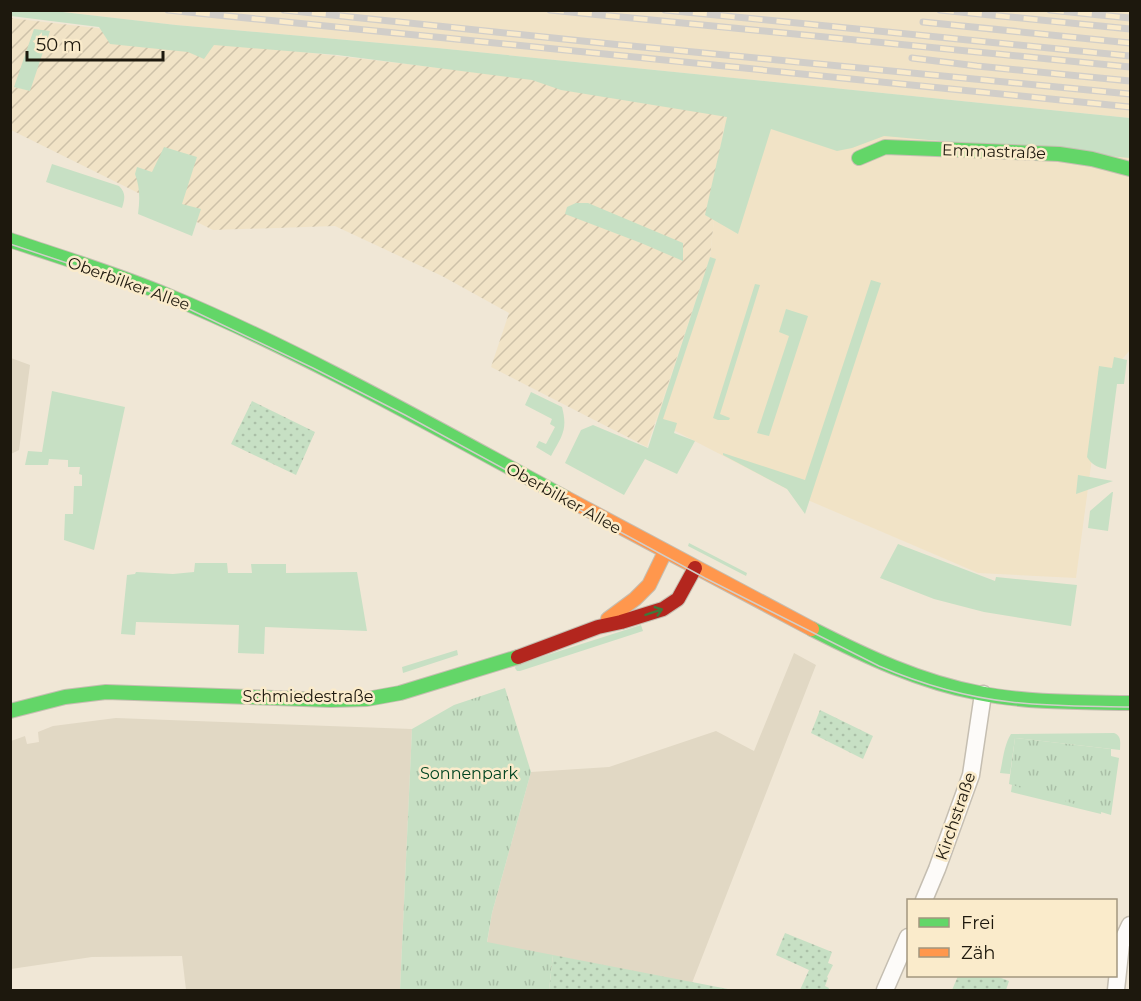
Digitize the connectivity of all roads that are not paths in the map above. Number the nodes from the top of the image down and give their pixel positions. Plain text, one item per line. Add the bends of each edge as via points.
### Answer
1 (859, 158) dead end
2 (1131, 169) edge
3 (10, 240) edge
4 (665, 552) junction
5 (695, 568) junction
6 (598, 627) junction
7 (983, 694) junction
8 (1131, 703) edge
9 (10, 711) edge
10 (924, 899) edge
11 (1131, 925) edge
12 (907, 941) edge
13 (885, 990) edge
14 (1116, 990) edge

1 - 2 main road, Emmastraße via 885,147 1059,154
3 - 4 main road, Oberbilker Allee via 191,305 351,383
4 - 5 main road, Oberbilker Allee
4 - 6 main road, Schmiedestraße via 649,585
6 -> 5 main road, Schmiedestraße via 663,609 678,599
5 - 7 main road, Oberbilker Allee via 878,661 923,679
6 - 9 main road, Schmiedestraße via 511,659 400,693 367,699 106,692 65,697
7 - 8 main road, Oberbilker Allee via 1031,700
7 - 10 street, Kirchstraße via 971,775
11 - 14 street via 1121,944
12 - 13 street

